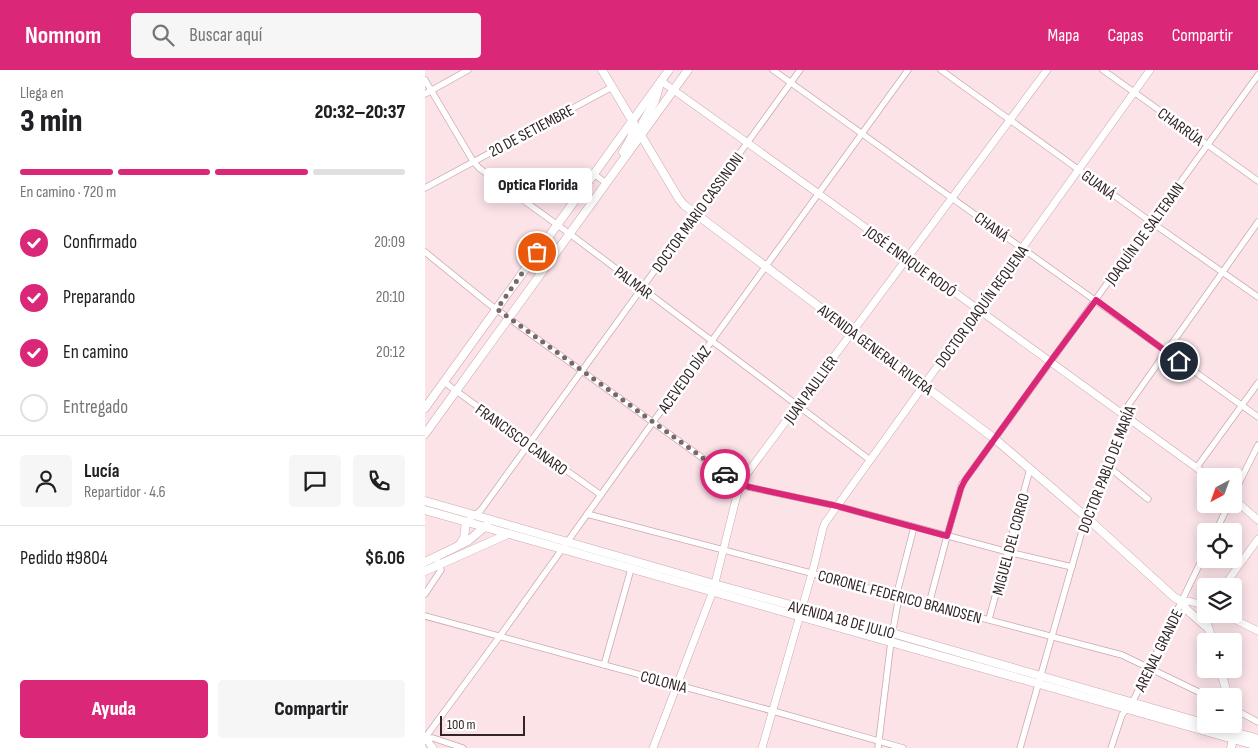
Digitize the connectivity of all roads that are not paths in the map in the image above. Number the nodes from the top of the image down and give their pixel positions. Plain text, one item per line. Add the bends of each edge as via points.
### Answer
1 (468, 70) edge
2 (601, 70) edge
3 (669, 70) edge
4 (688, 70) edge
5 (773, 70) edge
6 (800, 70) edge
7 (908, 70) edge
8 (941, 70) edge
9 (1047, 70) edge
10 (1103, 70) edge
11 (1150, 70) edge
12 (1258, 75) edge
13 (425, 80) edge
14 (661, 81) junction
15 (791, 83) junction
16 (612, 87) junction
17 (673, 90) junction
18 (431, 91) junction
19 (1135, 92) junction
20 (425, 94) edge
21 (1010, 120) junction
22 (632, 121) junction
23 (862, 133) junction
24 (640, 136) junction
25 (747, 143) junction
26 (1207, 145) junction
27 (473, 162) junction
28 (1079, 170) junction
29 (594, 174) junction
30 (1258, 181) edge
31 (607, 182) junction
32 (425, 188) edge
33 (819, 194) junction
34 (953, 198) junction
35 (696, 213) junction
36 (1151, 222) junction
37 (1258, 222) edge
38 (557, 224) junction
39 (570, 234) junction
40 (1023, 248) junction
41 (425, 252) edge
42 (907, 258) junction
43 (766, 266) junction
44 (1223, 271) junction
45 (642, 288) junction
46 (1258, 296) edge
47 (1096, 300) junction
48 (497, 309) junction
49 (978, 310) junction
50 (509, 318) junction
51 (853, 331) junction
52 (712, 340) junction
53 (1166, 352) junction
54 (1050, 362) junction
55 (582, 371) junction
56 (444, 382) junction
57 (1258, 383) edge
58 (924, 385) junction
59 (456, 391) junction
60 (798, 406) junction
61 (1241, 406) junction
62 (425, 408) edge
63 (1124, 415) junction
64 (1258, 417) edge
65 (653, 422) junction
66 (425, 434) edge
67 (995, 439) junction
68 (529, 444) junction
69 (1258, 445) edge
70 (870, 460) junction
71 (1105, 464) junction
72 (1197, 467) joint
73 (1030, 469) junction
74 (1243, 476) edge
75 (740, 484) junction
76 (601, 495) junction
77 (1148, 499) dead end
78 (425, 501) edge
79 (837, 506) junction
80 (1243, 507) edge
81 (425, 510) edge
82 (587, 514) junction
83 (474, 516) junction
84 (1086, 517) junction
85 (1258, 520) edge
86 (492, 521) junction
87 (466, 522) junction
88 (485, 527) junction
89 (914, 527) junction
90 (508, 534) junction
91 (947, 536) junction
92 (1258, 539) edge
93 (565, 545) junction
94 (459, 546) junction
95 (723, 550) junction
96 (1008, 552) junction
97 (438, 560) junction
98 (425, 562) edge
99 (1072, 567) junction
100 (1198, 568) edge
101 (631, 569) junction
102 (425, 571) edge
103 (812, 573) junction
104 (1230, 578) edge
105 (714, 587) junction
106 (425, 594) edge
107 (898, 596) junction
108 (1182, 602) junction
109 (1197, 603) edge
110 (929, 604) junction
111 (801, 612) junction
112 (425, 616) edge
113 (989, 620) junction
114 (1208, 623) edge
115 (1242, 623) edge
116 (1209, 628) junction
117 (1258, 631) edge
118 (1210, 633) edge
119 (500, 636) junction
120 (1052, 636) junction
121 (892, 637) junction
122 (604, 665) junction
123 (1149, 668) junction
124 (1040, 680) junction
125 (677, 685) junction
126 (1197, 691) edge
127 (1128, 705) junction
128 (773, 711) junction
129 (1242, 713) edge
130 (1197, 722) edge
131 (1258, 722) edge
132 (1233, 733) edge
133 (1236, 733) edge
134 (1239, 733) edge
135 (425, 738) edge
136 (1258, 739) edge
137 (879, 741) junction
138 (1258, 746) edge
139 (433, 748) edge
140 (463, 748) edge
141 (653, 748) edge
142 (762, 748) edge
143 (878, 748) edge
144 (903, 748) edge
145 (1020, 748) edge
146 (1111, 748) edge
147 (1231, 748) edge

1 - 18 street
2 - 16 main road, AVENIDA GENERAL RIVERA
3 - 14 main road
4 - 17 main road
5 - 15 street, CHANÁ
6 - 15 street, DOCTOR MARIO CASSINONI
7 - 23 street, ACEVEDO DÍAZ
8 - 21 street, GUANÁ
9 - 21 street, JUAN PAULLIER
10 - 19 street, CHARRÚA
11 - 19 street, DOCTOR JOAQUÍN REQUENA
12 - 26 street, JOAQUÍN DE SALTERAIN
13 - 18 street, PALMAR
14 - 17 street, JOSÉ ENRIQUE RODÓ
14 - 22 main road
14 - 24 main road
15 - 23 street, CHANÁ
15 - 25 street, DOCTOR MARIO CASSINONI
16 - 22 main road, AVENIDA GENERAL RIVERA
16 - 27 street, 20 DE SETIEMBRE
17 - 24 main road
17 - 25 street, JOSÉ ENRIQUE RODÓ
18 - 20 street
18 - 27 street, PALMAR
19 - 26 street, CHARRÚA
19 - 28 street, DOCTOR JOAQUÍN REQUENA
21 - 28 street, GUANÁ
21 - 34 street, JUAN PAULLIER
22 - 24 main road, AVENIDA GENERAL RIVERA
22 - 29 main road
22 - 31 main road via 632,135 610,171
23 - 33 street, ACEVEDO DÍAZ
23 - 34 street, CHANÁ
24 - 31 main road
24 - 35 main road, AVENIDA GENERAL RIVERA via 679,199
25 - 33 street, JOSÉ ENRIQUE RODÓ
25 - 35 street, DOCTOR MARIO CASSINONI
26 - 30 street, CHARRÚA
26 - 36 street, JOAQUÍN DE SALTERAIN
27 - 32 street, 20 DE SETIEMBRE
27 - 38 street, PALMAR
28 - 36 street, GUANÁ
28 - 40 street, DOCTOR JOAQUÍN REQUENA
29 - 31 street
29 - 38 main road
31 - 39 main road
33 - 42 street, JOSÉ ENRIQUE RODÓ
33 - 43 street, ACEVEDO DÍAZ
34 - 40 street, CHANÁ
34 - 42 street, JUAN PAULLIER
35 - 43 main road, AVENIDA GENERAL RIVERA
35 - 45 street, DOCTOR MARIO CASSINONI
36 - 44 street, GUANÁ
36 - 47 street, JOAQUÍN DE SALTERAIN
37 - 44 street, DOCTOR PABLO DE MARÍA
38 - 39 street, PALMAR
38 - 48 main road
39 - 45 street, PALMAR
39 - 50 main road
40 - 47 street, CHANÁ
40 - 49 street, DOCTOR JOAQUÍN REQUENA
41 - 48 street
42 - 49 street, JOSÉ ENRIQUE RODÓ
42 - 51 street, JUAN PAULLIER
43 - 51 main road, AVENIDA GENERAL RIVERA
43 - 52 street, ACEVEDO DÍAZ
44 - 46 street, GUANÁ
44 - 53 street, DOCTOR PABLO DE MARÍA
45 - 52 street, PALMAR
45 - 55 street, DOCTOR MARIO CASSINONI
47 - 53 street, CHANÁ
47 - 54 street, JOAQUÍN DE SALTERAIN
48 - 50 street
48 - 56 main road
49 - 54 street, JOSÉ ENRIQUE RODÓ
49 - 58 street, DOCTOR JOAQUÍN REQUENA
50 - 55 street
50 - 59 main road
51 - 58 main road, AVENIDA GENERAL RIVERA
51 - 60 street, JUAN PAULLIER
52 - 60 street, PALMAR
52 - 65 street, ACEVEDO DÍAZ
53 - 61 street, CHANÁ
53 - 63 street, DOCTOR PABLO DE MARÍA
54 - 63 street, JOSÉ ENRIQUE RODÓ
54 - 67 street, JOAQUÍN DE SALTERAIN
55 - 65 street
55 - 68 street, DOCTOR MARIO CASSINONI
56 - 59 street, FRANCISCO CANARO
56 - 62 main road
57 - 61 street
58 - 67 main road, AVENIDA GENERAL RIVERA
58 - 70 street, DOCTOR JOAQUÍN REQUENA
59 - 66 main road
59 - 68 street, FRANCISCO CANARO
60 - 70 street, PALMAR
60 - 75 street, JUAN PAULLIER
61 - 64 street, CHANÁ
61 - 72 street
63 - 71 street, DOCTOR PABLO DE MARÍA
63 - 72 street, JOSÉ ENRIQUE RODÓ
65 - 75 street
65 - 76 street, ACEVEDO DÍAZ
67 - 73 main road, AVENIDA GENERAL RIVERA
67 - 91 street, JOAQUÍN DE SALTERAIN via 961,488
68 - 76 street, FRANCISCO CANARO
68 - 83 street, DOCTOR MARIO CASSINONI
69 - 74 street
70 - 79 street, DOCTOR JOAQUÍN REQUENA
71 - 77 street
71 - 84 street, DOCTOR PABLO DE MARÍA
73 - 84 main road, AVENIDA GENERAL RIVERA
73 - 96 street, MIGUEL DEL CORRO
75 - 79 street
75 - 95 street, JUAN PAULLIER
76 - 82 street, ACEVEDO DÍAZ
78 - 83 main road, AVENIDA 18 DE JULIO
79 - 89 street
79 - 103 street, DOCTOR JOAQUÍN REQUENA via 823,528
80 - 85 street
81 - 87 main road, AVENIDA 18 DE JULIO
82 - 93 street, ACEVEDO DÍAZ
82 - 95 street, CORONEL FEDERICO BRANDSEN
83 - 86 main road, AVENIDA 18 DE JULIO
83 - 87 street, DOCTOR MARIO CASSINONI
84 - 99 street, DOCTOR PABLO DE MARÍA
84 - 108 main road, AVENIDA GENERAL RIVERA
86 - 88 main road
86 - 93 main road, AVENIDA 18 DE JULIO
87 - 88 main road, AVENIDA 18 DE JULIO
87 - 94 main road via 464,538
88 - 90 main road, AVENIDA 18 DE JULIO
88 - 94 main road
89 - 91 street
89 - 107 street
90 - 93 main road, AVENIDA 18 DE JULIO
90 - 97 main road
91 - 96 street
91 - 110 street, JOAQUÍN DE SALTERAIN
92 - 104 street
93 - 101 main road, AVENIDA 18 DE JULIO
93 - 105 main road, AVENIDA 18 DE JULIO
93 - 119 street, ACEVEDO DÍAZ
94 - 97 main road
95 - 103 street, CORONEL FEDERICO BRANDSEN
95 - 105 street, JUAN PAULLIER
96 - 99 street
96 - 113 street, MIGUEL DEL CORRO
97 - 98 main road
97 - 102 main road
97 - 106 street via 440,573
99 - 120 street, DOCTOR PABLO DE MARÍA
100 - 108 street, ARENAL GRANDE
101 - 105 main road, AVENIDA 18 DE JULIO
101 - 122 street
103 - 107 street, CORONEL FEDERICO BRANDSEN
103 - 111 street, DOCTOR JOAQUÍN REQUENA
105 - 111 main road, AVENIDA 18 DE JULIO
105 - 125 street, JUAN PAULLIER
107 - 110 street, CORONEL FEDERICO BRANDSEN
107 - 121 street
108 - 109 street, AVENIDA GENERAL RIVERA
108 - 116 main road, AVENIDA GENERAL RIVERA
108 - 123 street, ARENAL GRANDE
110 - 113 street, CORONEL FEDERICO BRANDSEN
111 - 121 main road, AVENIDA 18 DE JULIO
111 - 128 street, DOCTOR JOAQUÍN REQUENA
112 - 119 street, COLONIA
113 - 120 street, CORONEL FEDERICO BRANDSEN
114 - 116 street
115 - 117 street
116 - 118 main road
119 - 122 street, COLONIA
119 - 135 street, ACEVEDO DÍAZ
120 - 123 street, CORONEL FEDERICO BRANDSEN via 1122,655
120 - 124 street, DOCTOR PABLO DE MARÍA
121 - 124 main road, AVENIDA 18 DE JULIO
121 - 137 street
122 - 125 street, COLONIA
123 - 126 street, CORONEL FEDERICO BRANDSEN
123 - 127 street, ARENAL GRANDE
124 - 127 main road, AVENIDA 18 DE JULIO
124 - 145 street, DOCTOR PABLO DE MARÍA
125 - 128 street, COLONIA
125 - 141 street, JUAN PAULLIER
127 - 130 main road, AVENIDA 18 DE JULIO
127 - 146 street, ARENAL GRANDE
128 - 137 street, COLONIA
128 - 142 street, DOCTOR JOAQUÍN REQUENA
129 - 131 street
132 - 147 main road
133 - 138 main road, AVENIDA 18 DE JULIO
134 - 136 main road, AVENIDA 18 DE JULIO
135 - 139 street
135 - 140 street
137 - 143 street
137 - 144 street, COLONIA

